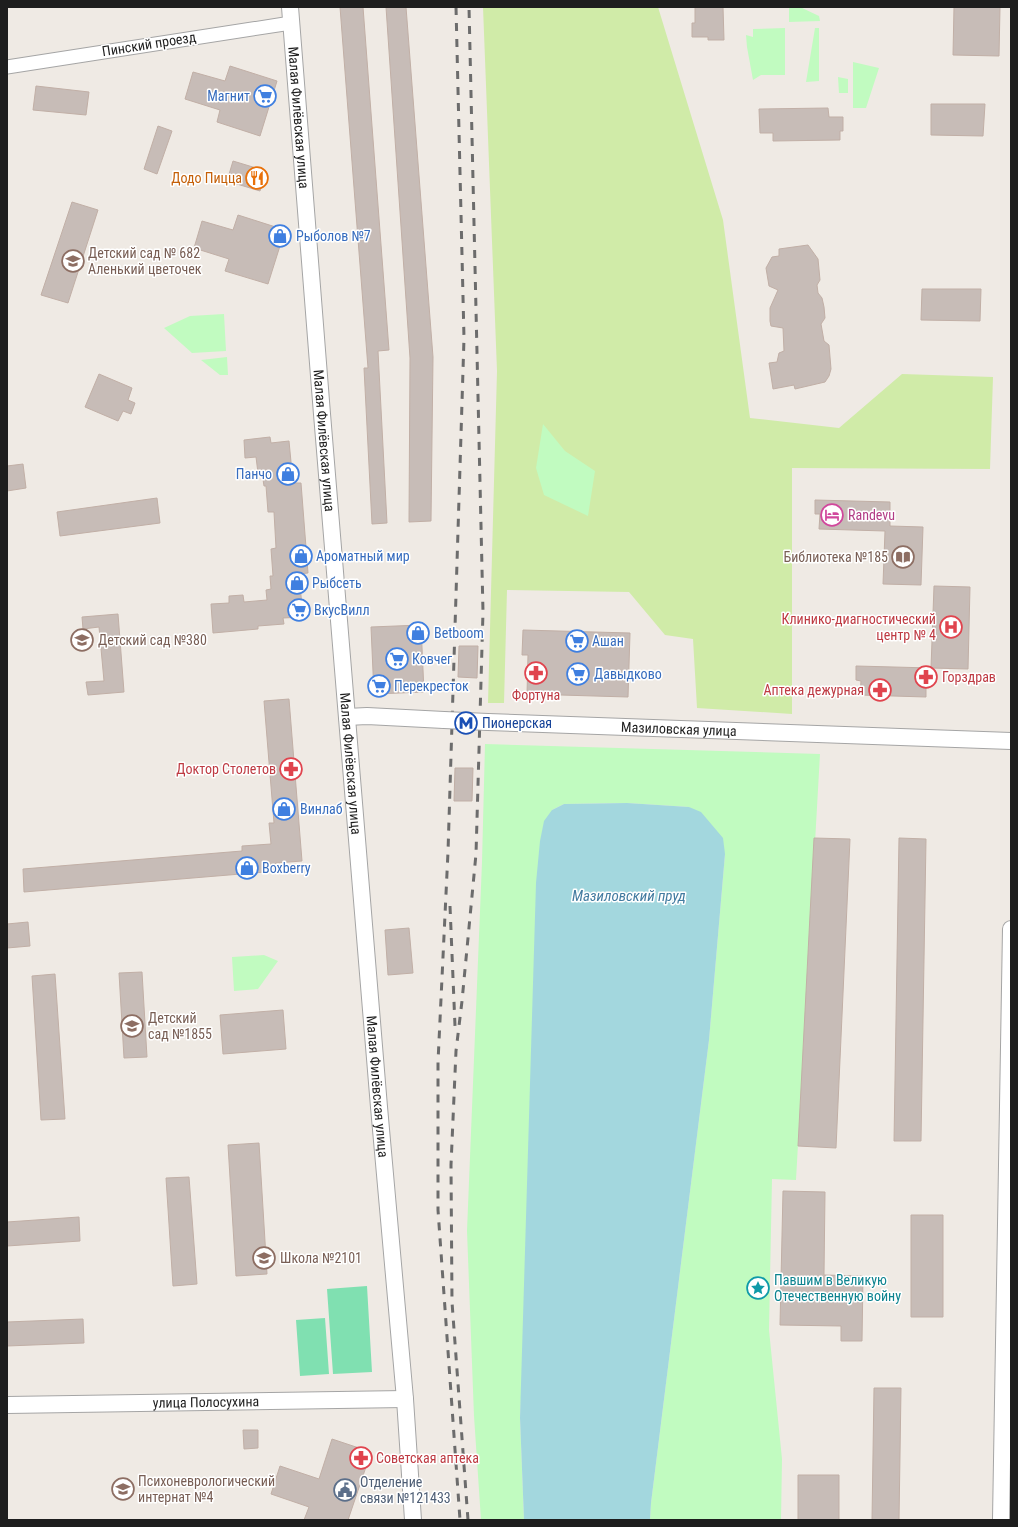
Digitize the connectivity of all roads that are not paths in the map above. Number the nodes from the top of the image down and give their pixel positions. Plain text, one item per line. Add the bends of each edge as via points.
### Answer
1 (291, 15) edge
2 (7, 67) edge
3 (347, 716) junction
4 (1011, 741) edge
5 (1011, 929) edge
6 (405, 1399) junction
7 (7, 1405) edge
8 (413, 1520) edge
9 (1001, 1520) edge

1 - 2 street, Пинский проезд
1 - 3 street, Малая Филёвская улица
3 - 4 street, Мазиловская улица, bridge
3 - 6 street, Малая Филёвская улица
5 - 9 street
6 - 7 street, улица Полосухина
6 - 8 street, Малая Филёвская улица

